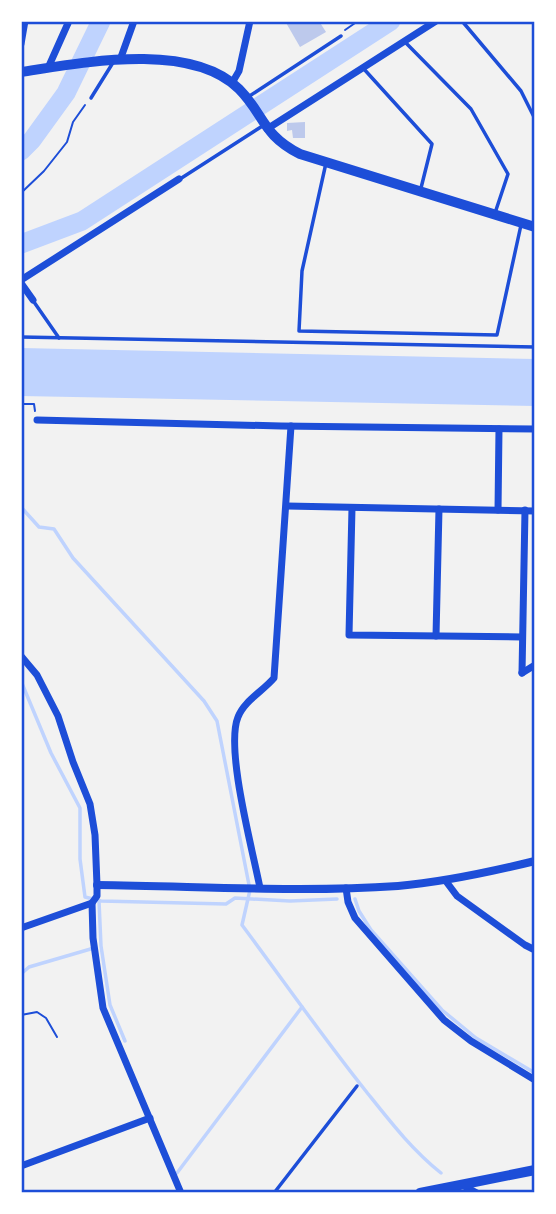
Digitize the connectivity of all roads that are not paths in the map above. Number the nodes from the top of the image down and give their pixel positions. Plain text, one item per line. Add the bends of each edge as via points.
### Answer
1 (26, 21) edge
2 (69, 21) edge
3 (134, 21) edge
4 (250, 21) edge
5 (436, 21) edge
6 (462, 21) edge
7 (341, 36) dead end
8 (404, 41) junction
9 (21, 44) edge
10 (114, 61) junction
11 (52, 68) junction
12 (363, 68) junction
13 (21, 72) edge
14 (232, 83) junction
15 (90, 98) road end
16 (247, 99) junction
17 (535, 119) edge
18 (264, 125) junction
19 (326, 163) junction
20 (179, 179) joint
21 (419, 192) junction
22 (495, 215) junction
23 (522, 223) junction
24 (535, 227) edge
25 (21, 281) edge
26 (33, 300) joint
27 (21, 337) edge
28 (59, 338) junction
29 (535, 347) edge
30 (37, 419) road end
31 (291, 426) junction
32 (499, 429) junction
33 (535, 429) edge
34 (287, 506) junction
35 (352, 508) junction
36 (439, 509) junction
37 (498, 510) junction
38 (525, 510) junction
39 (535, 511) edge
40 (436, 636) junction
41 (522, 637) junction
42 (22, 658) edge
43 (535, 665) edge
44 (535, 861) edge
45 (445, 880) junction
46 (97, 885) junction
47 (260, 888) junction
48 (346, 888) junction
49 (92, 903) junction
50 (21, 928) edge
51 (535, 950) edge
52 (535, 1080) edge
53 (357, 1086) dead end
54 (150, 1118) junction
55 (21, 1166) edge
56 (535, 1170) edge
57 (462, 1185) junction
58 (181, 1193) edge
59 (274, 1193) edge
60 (420, 1193) edge
61 (477, 1193) edge

1 - 9 street
2 - 11 street
3 - 10 street
4 - 14 street
5 - 8 street
6 - 17 lane via 520,91
7 - 16 lane
8 - 12 street
8 - 22 lane via 471,109 508,174
10 - 11 main road
10 - 14 main road via 174,61
10 - 15 lane
11 - 13 main road
12 - 18 street
12 - 21 lane via 432,144
14 - 16 main road
16 - 18 main road
18 - 19 main road via 290,149
18 - 20 lane
19 - 21 main road
19 - 23 lane via 302,271 299,331 497,335
20 - 25 street
21 - 22 main road
22 - 23 main road
23 - 24 main road
25 - 26 street
26 - 28 lane
27 - 28 lane
28 - 29 lane
30 - 31 street
31 - 32 street
31 - 34 street
32 - 33 street
32 - 37 street
34 - 35 street
34 - 47 street via 274,678 243,706 234,732
35 - 36 street
35 - 40 street via 349,635
36 - 37 street
36 - 40 street
37 - 38 street
38 - 39 street
38 - 41 street
40 - 41 street
41 - 43 street via 522,673
42 - 46 street via 37,675 58,716 90,804
44 - 45 street
45 - 48 street
45 - 51 street via 457,896
46 - 47 street
46 - 49 street
47 - 48 street
48 - 52 street via 355,918 444,1020
49 - 50 street
49 - 54 street via 103,1008
53 - 59 lane
54 - 55 street
54 - 58 street
56 - 57 main road
57 - 60 main road
57 - 61 street

